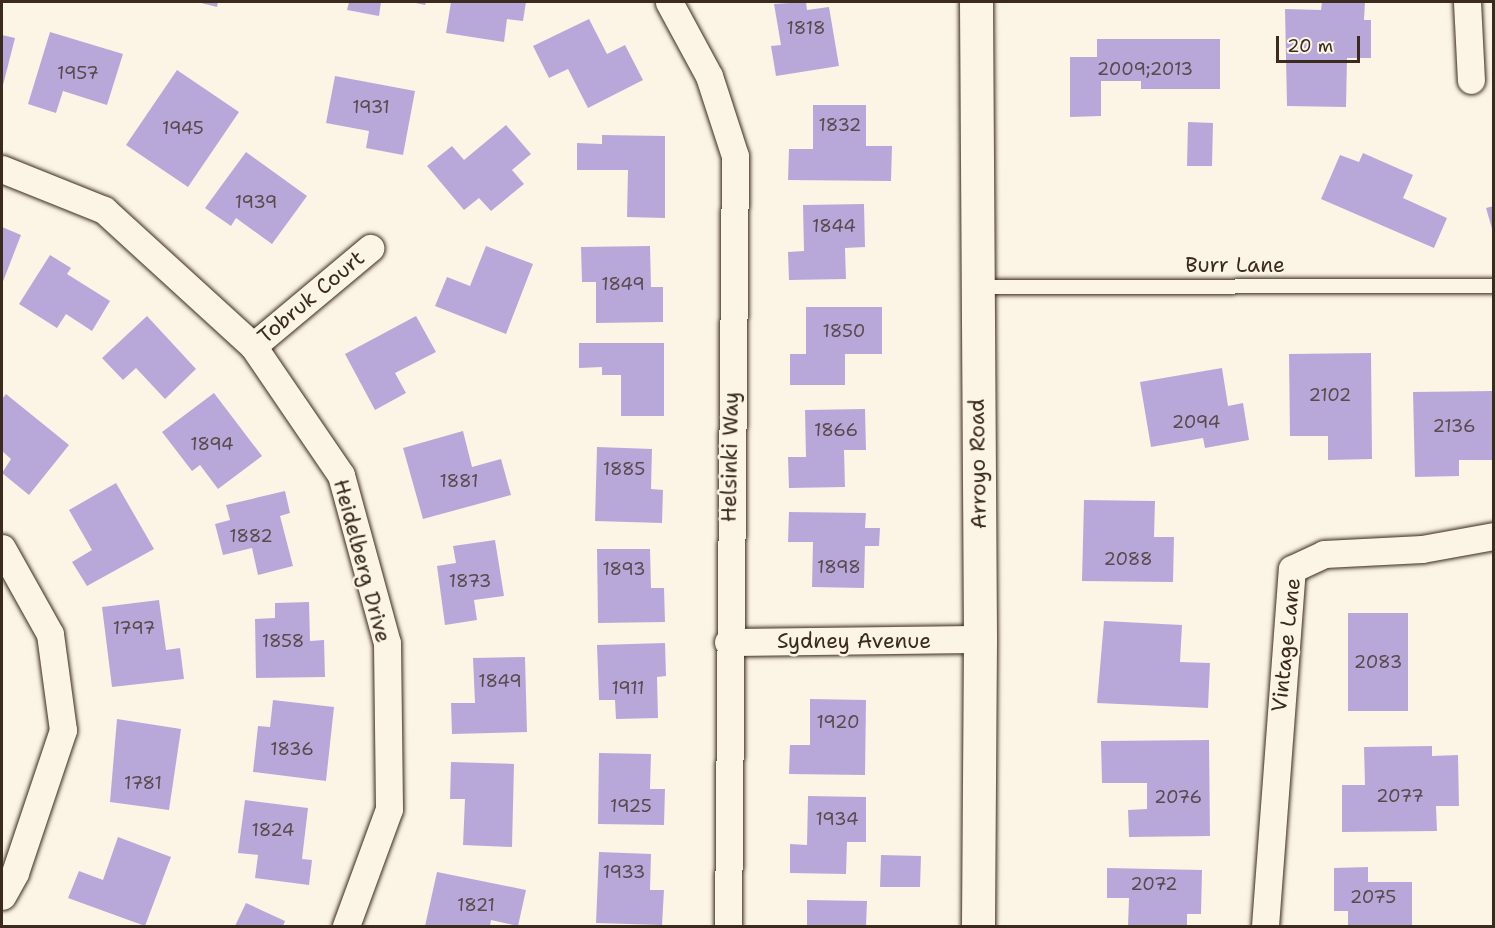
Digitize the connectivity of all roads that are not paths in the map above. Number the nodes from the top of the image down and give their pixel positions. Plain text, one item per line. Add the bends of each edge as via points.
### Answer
1 (671, 2) edge
2 (976, 2) edge
3 (1467, 2) edge
4 (1470, 80) dead end
5 (2, 169) edge
6 (370, 248) dead end
7 (1494, 286) edge
8 (976, 287) junction
9 (253, 346) junction
10 (1494, 537) edge
11 (2, 548) edge
12 (980, 639) junction
13 (728, 642) junction
14 (2, 896) edge
15 (346, 927) edge
16 (728, 927) edge
17 (978, 927) edge
18 (1266, 927) edge

1 - 13 street, Helsinki Way via 709,76 735,156
2 - 8 street, Arroyo Road
3 - 4 street
5 - 9 street, Heidelberg Drive via 104,210
6 - 9 street, Tobruk Court
7 - 8 lane, Burr Lane
8 - 12 street, Arroyo Road
9 - 15 street, Heidelberg Drive via 341,475 387,643 389,809
10 - 18 street, Vintage Lane via 1422,549 1324,554 1292,569
11 - 14 street via 50,634 63,730 15,873
12 - 13 street, Sydney Avenue
12 - 17 street, Arroyo Road
13 - 16 street, Helsinki Way

